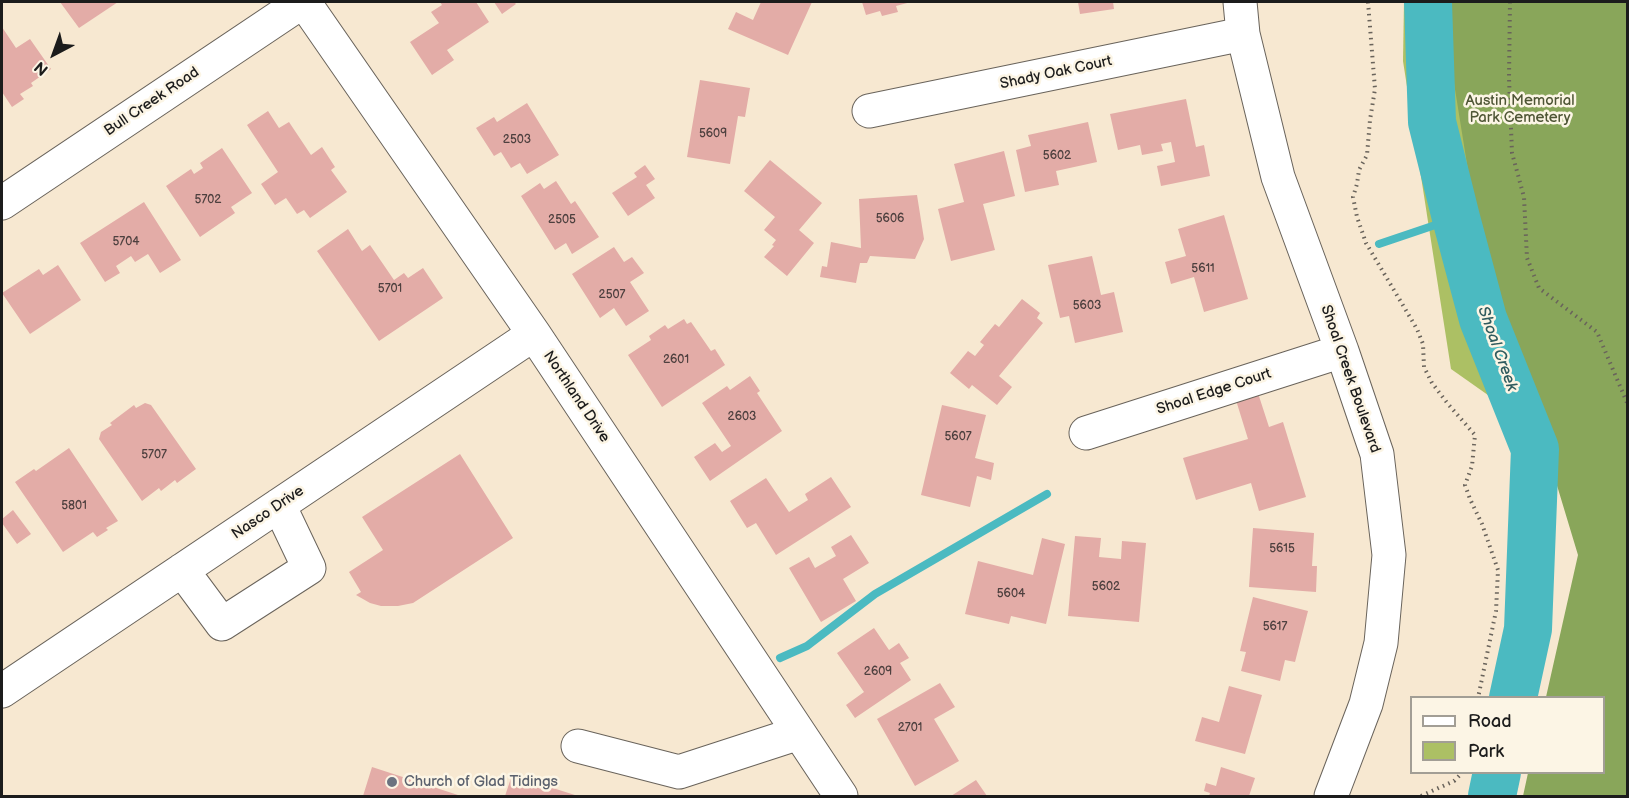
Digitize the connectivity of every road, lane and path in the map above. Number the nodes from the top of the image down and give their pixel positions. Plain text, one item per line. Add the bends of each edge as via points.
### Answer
1 (303, 2) edge
2 (1240, 2) edge
3 (1368, 2) edge
4 (1510, 2) edge
5 (1243, 34) junction
6 (869, 111) dead end
7 (2, 203) edge
8 (534, 334) junction
9 (1342, 351) junction
10 (1628, 405) edge
11 (1086, 433) dead end
12 (279, 505) junction
13 (182, 570) junction
14 (2, 691) edge
15 (1478, 696) edge
16 (799, 733) junction
17 (578, 746) dead end
18 (1461, 774) edge
19 (841, 796) edge
20 (1331, 796) edge
21 (1421, 796) edge

1 - 7 street, Bull Creek Road
1 - 8 street, Northland Drive
2 - 5 street, Shoal Creek Boulevard
3 - 15 path via 1375,89 1367,155 1353,197 1366,243 1417,329 1423,344 1424,367 1432,383 1475,435 1472,466 1465,485 1498,570 1496,611
4 - 10 path via 1512,153 1524,197 1527,258 1539,288 1597,332
5 - 6 street, Shady Oak Court
5 - 9 street, Shoal Creek Boulevard via 1278,177
8 - 12 street, Nasco Drive
8 - 16 street, Northland Drive
9 - 11 street, Shoal Edge Court
9 - 20 street, Shoal Creek Boulevard via 1377,454 1389,555 1381,643 1366,704
12 - 13 street, Nasco Drive
12 - 13 street via 309,568 222,624
13 - 14 street, Nasco Drive
16 - 17 street via 679,772
16 - 19 street, Northland Drive
18 - 21 path via 1454,782

